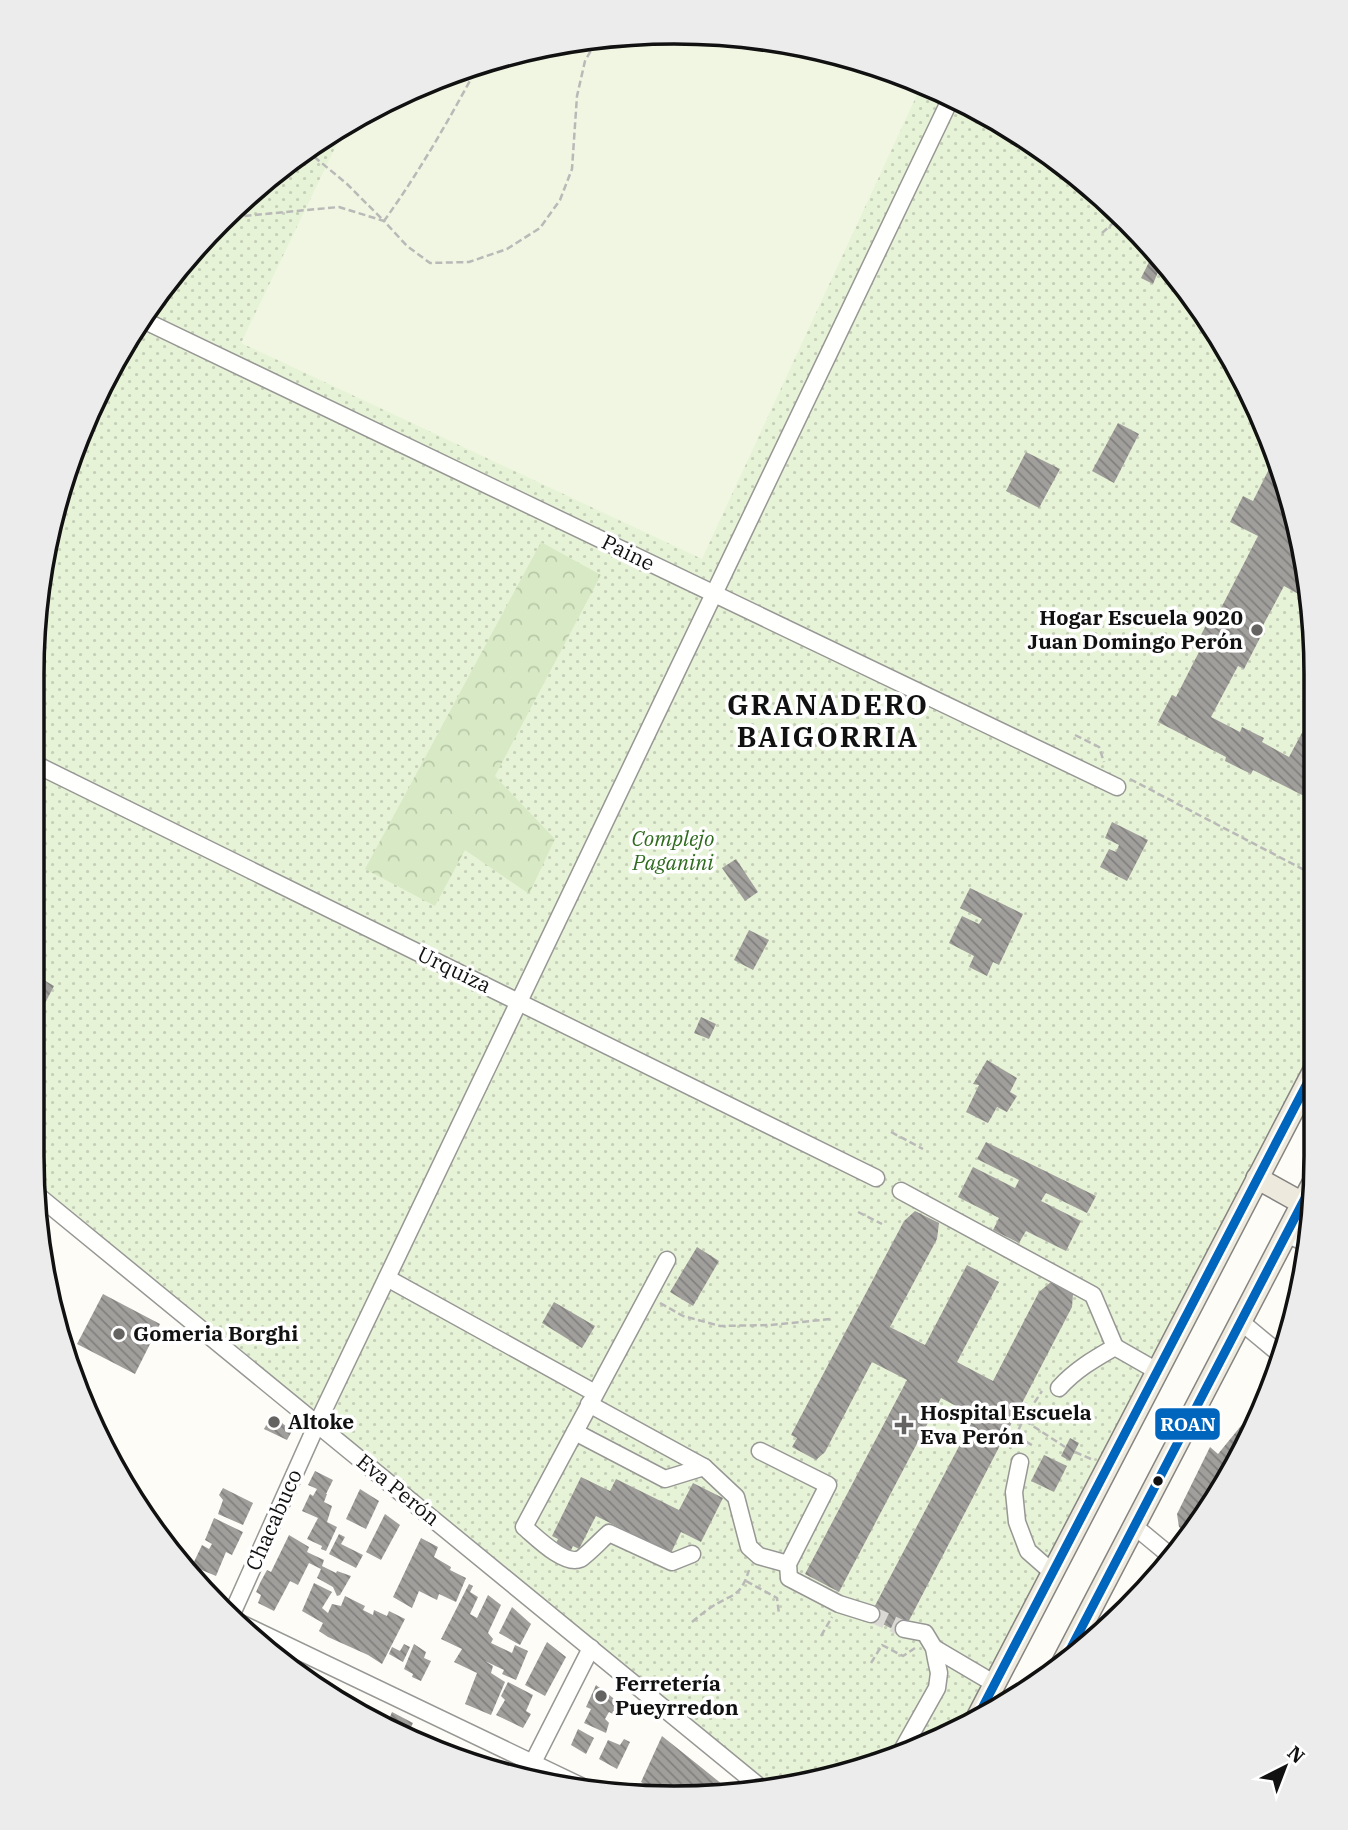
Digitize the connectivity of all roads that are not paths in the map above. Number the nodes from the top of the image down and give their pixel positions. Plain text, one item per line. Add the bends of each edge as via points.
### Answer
1 (947, 106) edge
2 (150, 323) edge
3 (714, 594) junction
4 (44, 768) edge
5 (1120, 781) road end
6 (519, 1002) junction
7 (1304, 1089) edge
8 (876, 1178) dead end
9 (1257, 1178) junction
10 (901, 1191) dead end
11 (1302, 1203) joint
12 (46, 1206) edge
13 (1286, 1234) junction
14 (1299, 1240) edge
15 (667, 1260) dead end
16 (387, 1278) junction
17 (1240, 1321) junction
18 (1115, 1347) junction
19 (1274, 1349) edge
20 (1157, 1371) junction
21 (1055, 1386) road end
22 (592, 1399) junction
23 (317, 1424) junction
24 (575, 1432) junction
25 (760, 1451) dead end
26 (1015, 1460) road end
27 (704, 1467) junction
28 (1133, 1525) junction
29 (1165, 1551) edge
30 (692, 1554) dead end
31 (788, 1564) junction
32 (1052, 1573) junction
33 (235, 1609) edge
34 (871, 1614) tunnel mouth
35 (904, 1629) tunnel mouth
36 (266, 1636) edge
37 (931, 1644) junction
38 (1072, 1645) edge
39 (591, 1648) junction
40 (995, 1684) junction
41 (984, 1705) edge
42 (907, 1741) edge
43 (522, 1768) edge
44 (530, 1769) edge
45 (753, 1781) edge

1 - 3 street, Chacabuco
2 - 3 street, Paine
3 - 5 street, Paine
3 - 6 street, Chacabuco
4 - 6 street, Urquiza
6 - 8 street, Urquiza
6 - 16 street, Chacabuco
7 - 9 main road
9 - 11 main road
9 - 20 main road
10 - 18 street via 1093,1295
11 - 13 main road
12 - 23 street, Eva Perón
13 - 14 street
13 - 17 main road
15 - 22 street
16 - 22 street
16 - 23 street, Chacabuco
17 - 19 street
17 - 28 main road
18 - 20 street
18 - 21 street
20 - 32 main road
22 - 24 street
22 - 27 street
23 - 33 street, Chacabuco
23 - 39 street, Eva Perón
24 - 27 street via 665,1479
24 - 30 street via 524,1527 567,1560 579,1559 609,1533 672,1562
25 - 31 street via 828,1485
26 - 32 street via 1017,1522 1028,1551
27 - 31 street via 736,1497 749,1548
28 - 29 street
28 - 38 main road
31 - 34 street via 789,1577 839,1604
32 - 40 main road
35 - 37 street via 925,1633
36 - 43 street
37 - 40 street
37 - 42 street via 939,1673 937,1688
39 - 44 street
39 - 45 street, Eva Perón
40 - 41 main road

